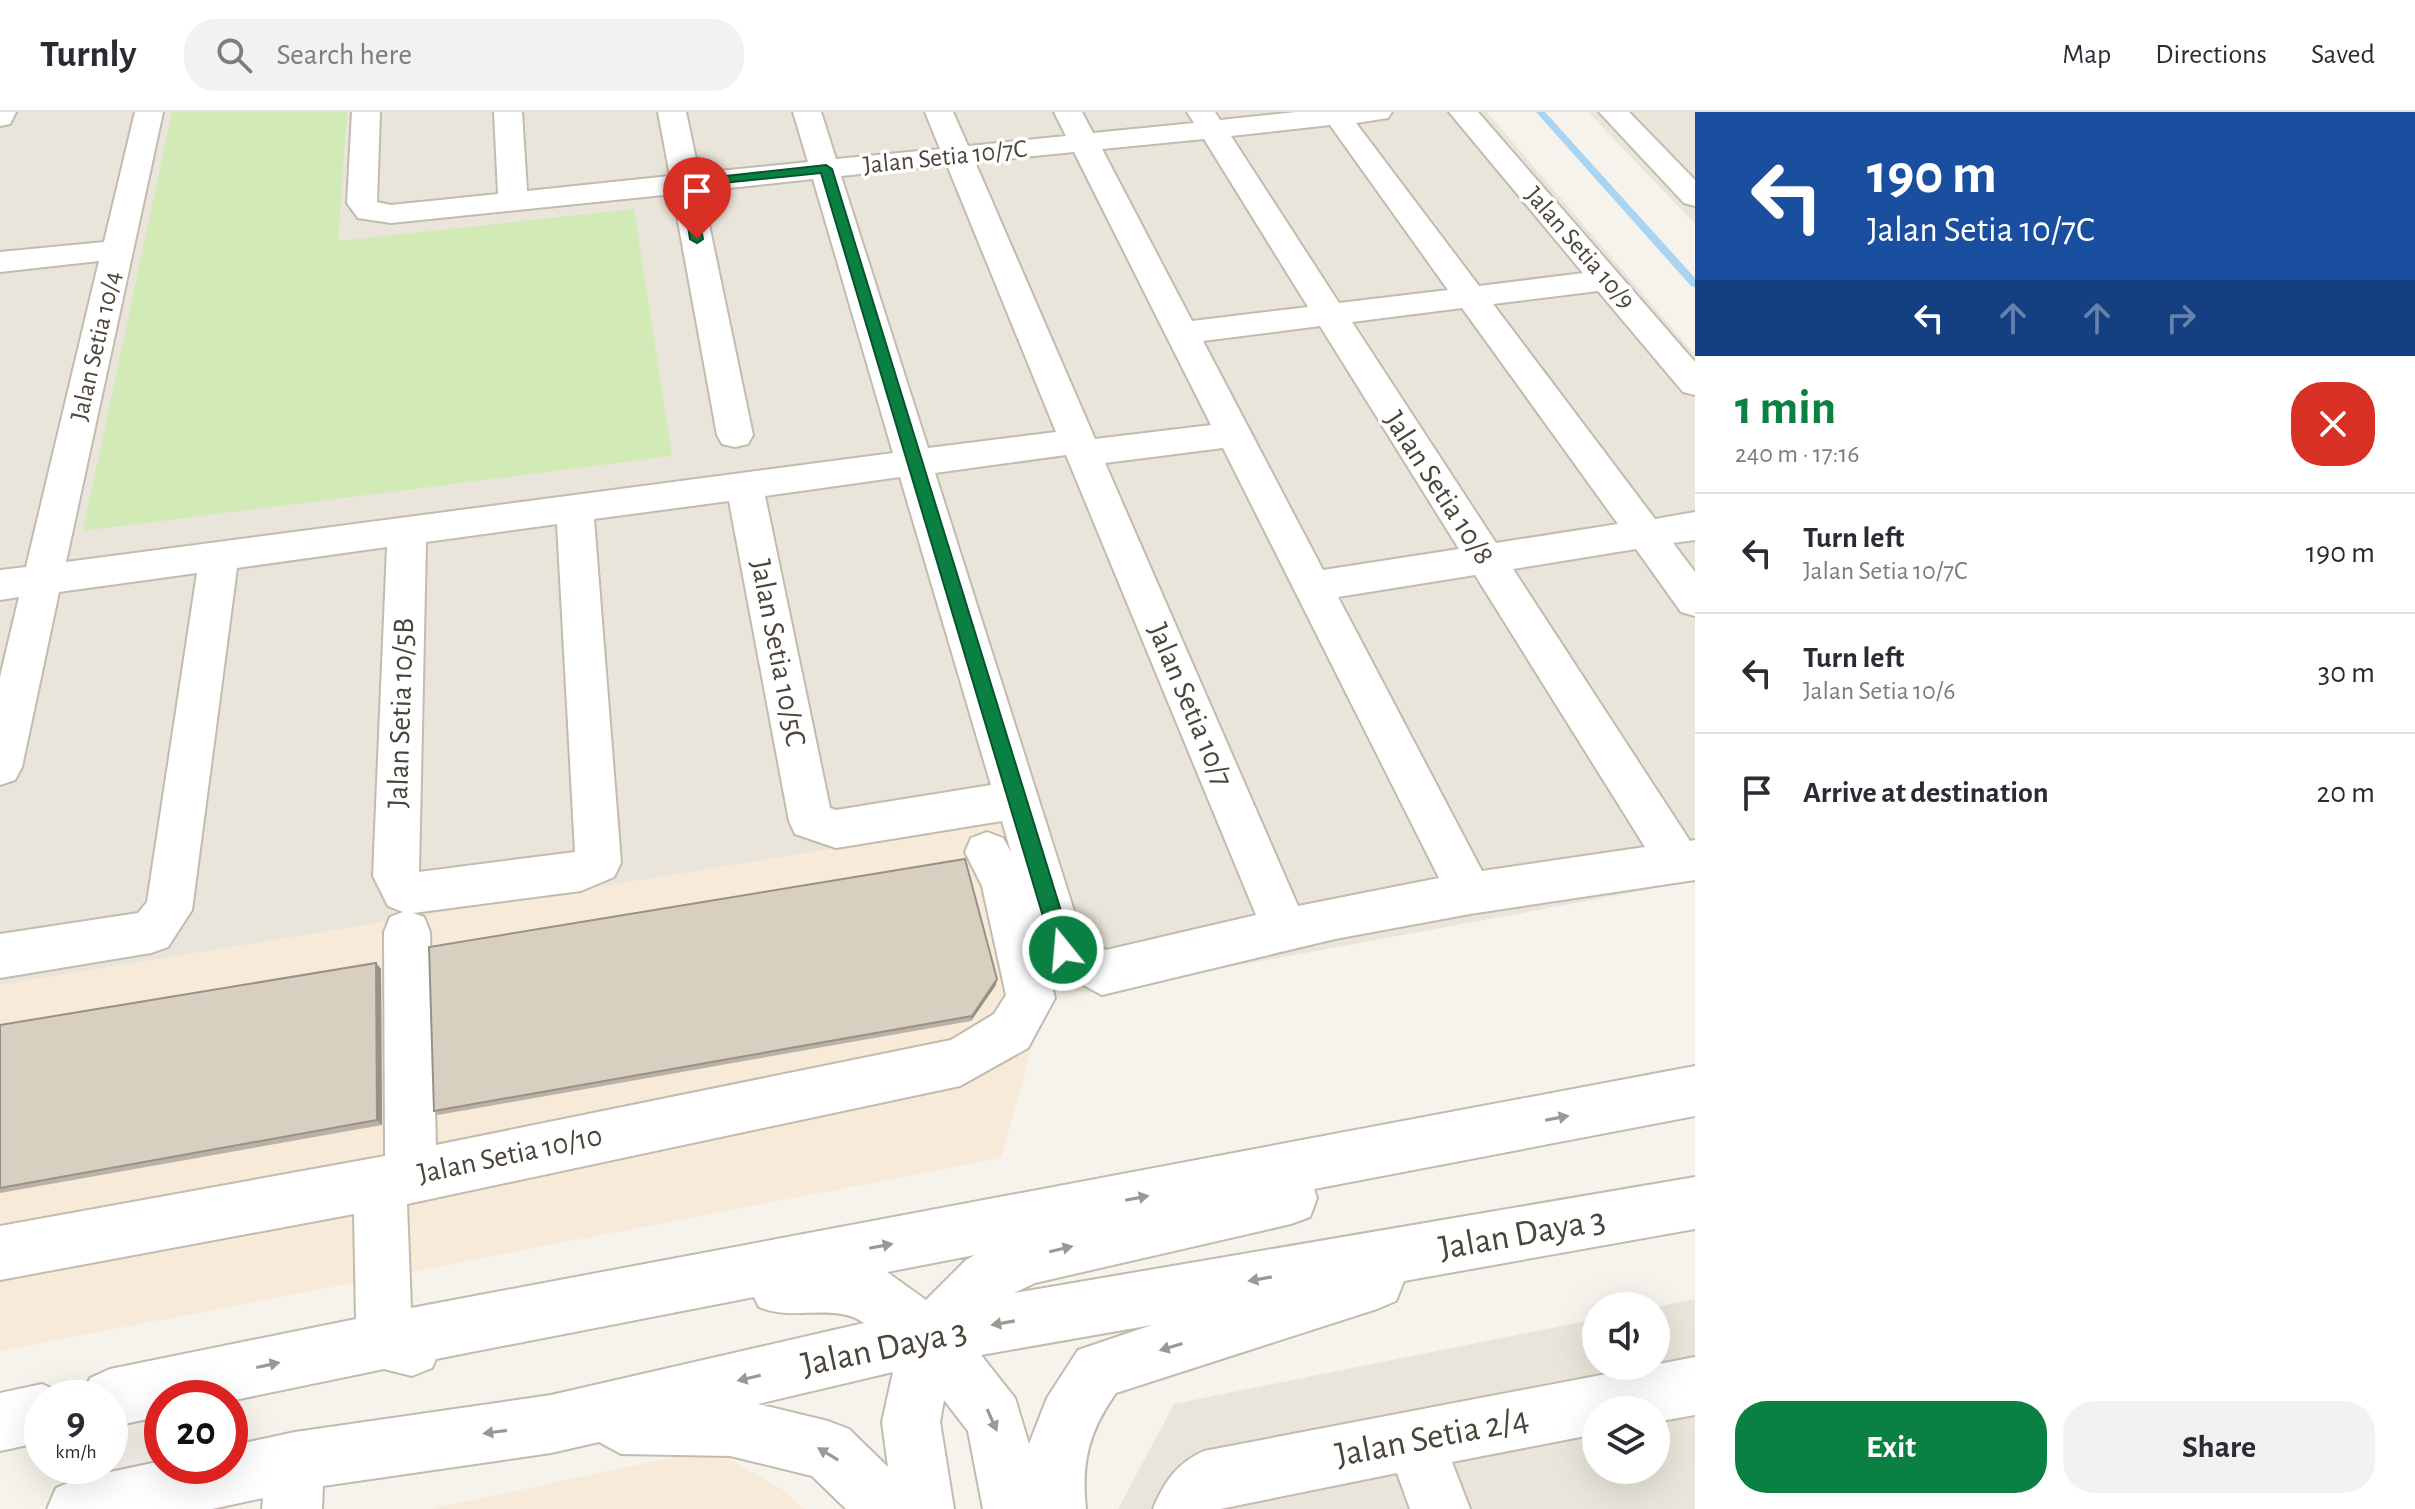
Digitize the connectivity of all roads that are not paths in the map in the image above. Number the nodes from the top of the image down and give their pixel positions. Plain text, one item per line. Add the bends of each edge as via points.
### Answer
1 (2, 112) edge
2 (149, 112) edge
3 (366, 112) edge
4 (508, 112) edge
5 (672, 112) edge
6 (807, 112) edge
7 (939, 112) edge
8 (1378, 112) edge
9 (1463, 112) edge
10 (1613, 112) edge
11 (1336, 114) edge
12 (0, 118) edge
13 (1207, 120) edge
14 (1076, 127) edge
15 (957, 155) junction
16 (826, 169) junction
17 (686, 183) junction
18 (1695, 197) edge
19 (513, 201) junction
20 (118, 250) junction
21 (0, 262) edge
22 (1608, 280) junction
23 (1471, 297) junction
24 (1328, 315) junction
25 (1182, 333) junction
26 (1695, 384) edge
27 (1234, 434) junction
28 (735, 435) dead end
29 (1080, 447) junction
30 (913, 463) junction
31 (745, 486) junction
32 (575, 508) junction
33 (1695, 526) edge
34 (407, 531) junction
35 (1646, 534) junction
36 (219, 556) junction
37 (1484, 559) junction
38 (43, 579) junction
39 (0, 585) edge
40 (1312, 586) junction
41 (1695, 601) edge
42 (0, 767) edge
43 (1017, 800) junction
44 (987, 852) dead end
45 (1687, 862) edge
46 (1470, 893) junction
47 (406, 912) junction
48 (1285, 930) junction
49 (0, 956) edge
50 (1695, 1091) edge
51 (1494, 1130) junction
52 (395, 1179) junction
53 (1695, 1203) edge
54 (1540, 1231) junction
55 (0, 1253) edge
56 (929, 1336) junction
57 (384, 1341) junction
58 (1695, 1386) edge
59 (128, 1394) edge
60 (24, 1417) edge
61 (0, 1422) edge
62 (551, 1424) junction
63 (1414, 1440) junction
64 (293, 1485) edge
65 (77, 1509) edge
66 (880, 1509) edge
67 (924, 1509) edge
68 (1013, 1509) edge
69 (1056, 1509) edge
70 (1183, 1509) edge
71 (1440, 1509) edge

1 - 12 street
2 - 20 street, Jalan Setia 10/4
3 - 19 street, Jalan Setia 10/7C via 362,203 369,212
4 - 19 street
5 - 17 street
6 - 16 street
7 - 15 street, Jalan Setia 10/7
8 - 11 street, Jalan Setia 10/7C
9 - 22 street, Jalan Setia 10/9
10 - 18 street
11 - 13 street, Jalan Setia 10/7C
11 - 23 street
13 - 14 street, Jalan Setia 10/7C
13 - 24 street, Jalan Setia 10/8
14 - 15 street, Jalan Setia 10/7C
14 - 25 street
15 - 16 street, Jalan Setia 10/7C
15 - 29 street, Jalan Setia 10/7
16 - 17 street, Jalan Setia 10/7C
16 - 30 street
17 - 19 street, Jalan Setia 10/7C
17 - 28 street
20 - 21 street
20 - 38 street, Jalan Setia 10/4
22 - 23 street
22 - 26 street, Jalan Setia 10/9
23 - 24 street
23 - 35 street
24 - 25 street
24 - 37 street, Jalan Setia 10/8
25 - 27 street
27 - 29 street
27 - 40 street
29 - 30 street
29 - 48 street, Jalan Setia 10/7
30 - 31 street
30 - 43 street
31 - 32 street
31 - 43 street, Jalan Setia 10/5C via 811,821 836,829
32 - 34 street
32 - 47 street via 598,863 581,871 429,893
33 - 35 street
34 - 36 street
34 - 47 street, Jalan Setia 10/5B via 396,876
35 - 37 street
35 - 41 street
36 - 38 street
36 - 49 street via 169,910 151,932
37 - 40 street
37 - 45 street, Jalan Setia 10/8
38 - 39 street
38 - 42 street, Jalan Setia 10/4
40 - 46 street
43 - 48 street via 1063,950 1102,973
44 - 52 street, Jalan Setia 10/10 via 1004,884 1031,998 1011,1031 960,1062
45 - 46 street
46 - 48 street
47 - 52 street, Jalan Setia 10/5B
51 -> 50 street
56 -> 51 street via 985,1279 1028,1257 1409,1171
57 -> 51 street
52 - 55 street, Jalan Setia 10/10
52 - 57 street, Jalan Setia 10/5B
53 - 54 street, Jalan Daya 3
54 -> 56 street, Jalan Daya 3
54 -> 69 street via 1098,1370 1069,1409 1051,1474
56 - 57 street via 861,1287 795,1285 438,1355
56 -> 62 street, Jalan Daya 3
56 - 67 street via 911,1422
56 -> 68 street via 995,1418
59 -> 57 street
58 - 63 street, Jalan Setia 2/4
60 - 61 street
62 -> 64 street, Jalan Daya 3
66 -> 62 street via 878,1499 828,1450 730,1427
63 - 70 street, Jalan Setia 2/4 via 1204,1481
63 - 71 street
64 - 65 street, Jalan Daya 3

